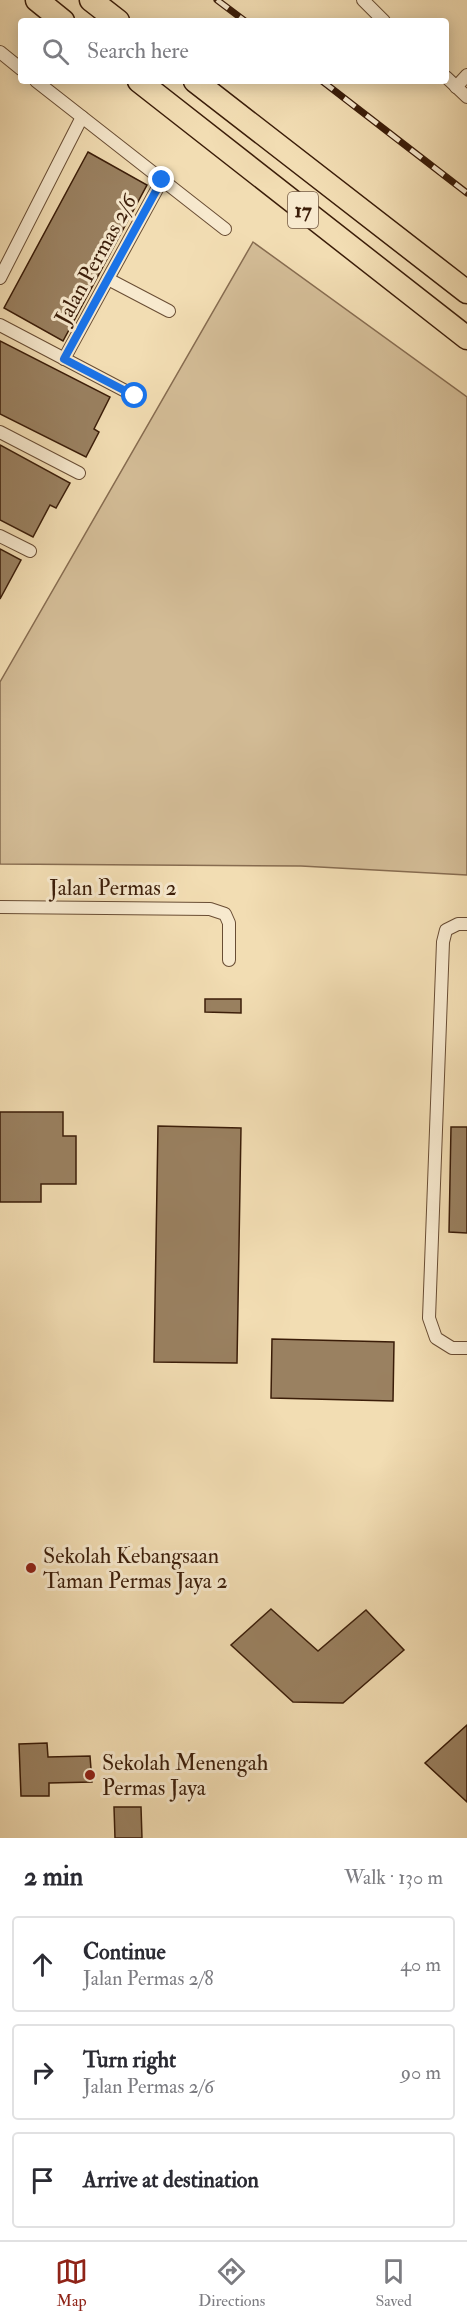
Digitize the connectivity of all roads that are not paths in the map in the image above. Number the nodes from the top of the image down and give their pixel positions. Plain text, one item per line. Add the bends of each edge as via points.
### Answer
1 (37, 0) edge
2 (91, 0) edge
3 (363, 0) edge
4 (59, 18) edge
5 (114, 18) edge
6 (381, 18) edge
7 (3, 55) edge
8 (18, 67) edge
9 (0, 69) edge
10 (467, 75) edge
11 (449, 80) edge
12 (40, 84) edge
13 (143, 84) edge
14 (199, 84) edge
15 (456, 87) junction
16 (467, 97) edge
17 (82, 117) junction
18 (162, 180) junction
19 (225, 229) dead end
20 (0, 278) edge
21 (108, 279) junction
22 (467, 292) edge
23 (169, 311) dead end
24 (0, 326) edge
25 (467, 338) edge
26 (64, 359) junction
27 (135, 396) dead end
28 (0, 432) edge
29 (78, 473) dead end
30 (0, 536) edge
31 (30, 551) dead end
32 (0, 908) edge
33 (467, 924) edge
34 (229, 960) dead end
35 (467, 1348) edge

1 - 4 highway
2 - 5 highway
3 - 6 street
7 - 8 street
7 - 9 street
10 - 15 street
11 - 15 street
12 - 17 street
13 - 25 highway, 17
14 - 22 highway, 17
15 - 16 street
17 - 18 street
17 - 20 street
18 - 19 street
18 - 21 street, Jalan Permas 2/6
21 - 23 street
21 - 26 street, Jalan Permas 2/6
24 - 26 street
26 - 27 street
28 - 29 street
30 - 31 street
32 - 34 street, Jalan Permas 2 via 210,909 225,914 229,923
33 - 35 street via 446,930 443,942 429,1318 436,1338 452,1348

